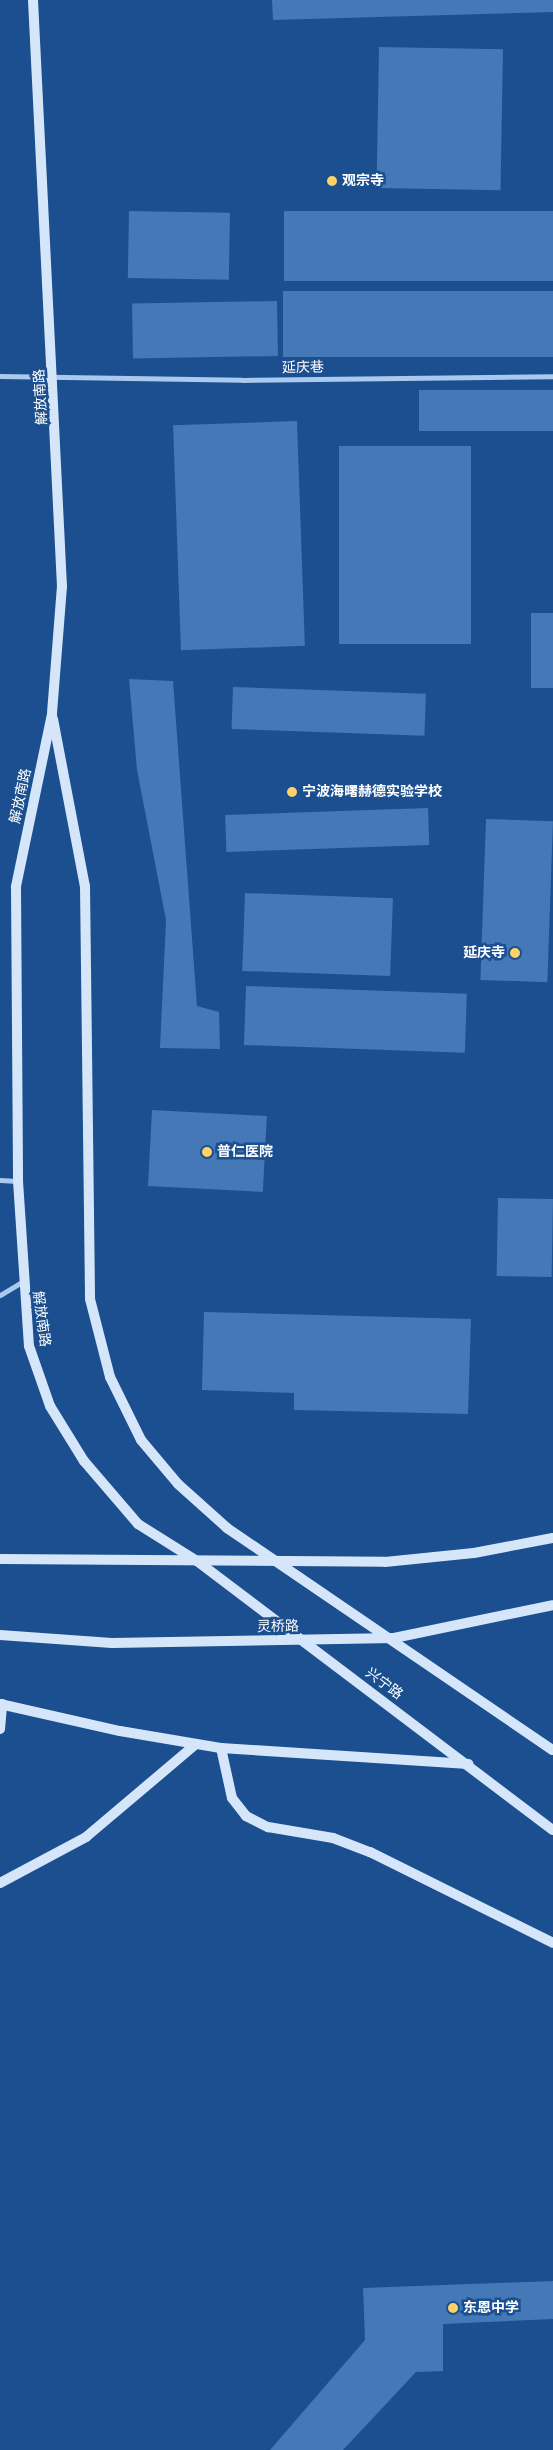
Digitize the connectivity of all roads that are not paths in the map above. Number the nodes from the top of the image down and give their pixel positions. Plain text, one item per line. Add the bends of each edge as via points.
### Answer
1 (33, 0) edge
2 (0, 376) edge
3 (53, 376) junction
4 (553, 376) edge
5 (52, 714) junction
6 (0, 1180) edge
7 (18, 1181) junction
8 (22, 1282) junction
9 (0, 1295) edge
10 (553, 1538) edge
11 (0, 1559) edge
12 (198, 1561) junction
13 (286, 1564) junction
14 (553, 1605) edge
15 (0, 1635) edge
16 (394, 1638) junction
17 (303, 1640) junction
18 (1, 1704) edge
19 (0, 1729) edge
20 (196, 1744) junction
21 (221, 1748) junction
22 (553, 1750) edge
23 (468, 1764) junction
24 (553, 1830) edge
25 (0, 1883) edge
26 (553, 1943) edge

1 - 3 main road, 解放南路
2 - 3 street, 延庆巷
3 - 4 street, 延庆巷 via 242,380
3 - 5 main road, 解放南路 via 62,586
5 - 7 main road, 解放南路 via 16,888
5 - 13 main road via 85,886 90,1299 110,1377 141,1440 178,1484 227,1528
6 - 7 street
7 - 8 main road, 解放南路
8 - 9 street
8 - 12 main road, 解放南路 via 28,1346 50,1406 74,1445 138,1524
10 - 13 main road via 474,1553 385,1562
11 - 12 main road
12 - 13 main road
12 - 17 main road, 兴宁路
13 - 16 main road
14 - 16 main road, 灵桥路
15 - 17 main road, 灵桥路 via 112,1643
16 - 17 main road, 灵桥路
16 - 22 main road
17 - 23 main road, 兴宁路
18 - 19 main road
18 - 20 main road
20 - 21 main road
20 - 25 main road via 86,1837
21 - 23 main road
21 - 26 main road via 232,1798 246,1816 268,1828 333,1838 370,1852
23 - 24 main road, 兴宁路

